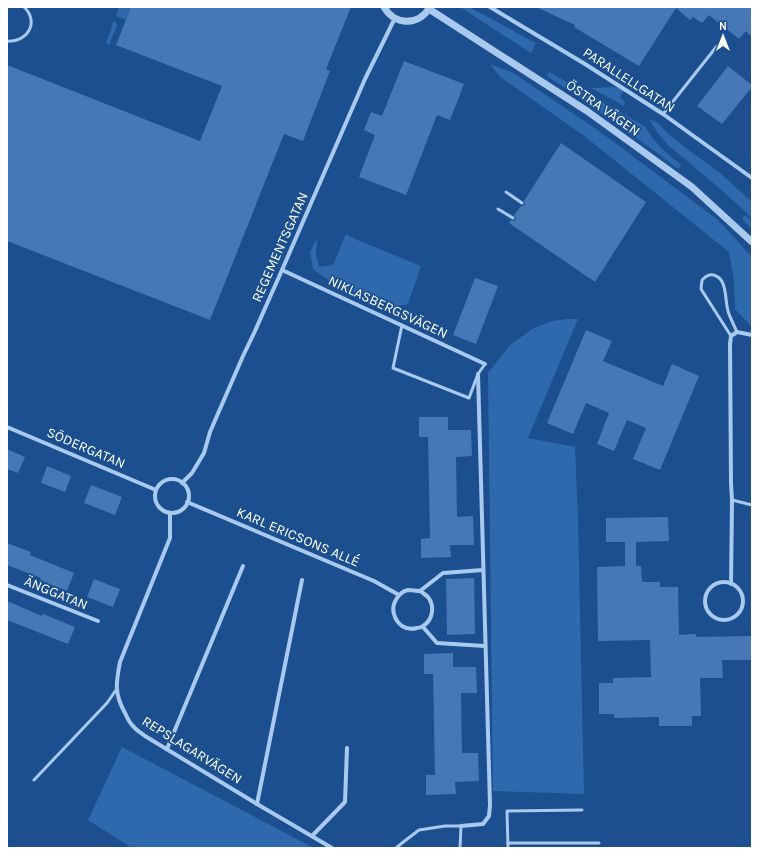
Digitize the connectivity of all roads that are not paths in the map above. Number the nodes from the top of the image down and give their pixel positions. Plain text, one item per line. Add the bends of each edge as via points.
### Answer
1 (24, 7) edge
2 (384, 7) edge
3 (490, 7) edge
4 (429, 8) edge
5 (395, 18) junction
6 (7, 41) edge
7 (717, 46) dead end
8 (663, 114) junction
9 (752, 178) edge
10 (506, 192) dead end
11 (522, 203) dead end
12 (498, 209) dead end
13 (512, 218) dead end
14 (752, 242) edge
15 (282, 270) junction
16 (402, 325) junction
17 (737, 332) junction
18 (752, 335) edge
19 (731, 336) junction
20 (485, 364) joint
21 (478, 374) junction
22 (7, 427) edge
23 (182, 483) junction
24 (156, 490) junction
25 (732, 500) junction
26 (187, 502) junction
27 (752, 505) edge
28 (170, 513) junction
29 (243, 566) dead end
30 (484, 570) junction
31 (302, 580) dead end
32 (731, 584) junction
33 (7, 585) edge
34 (420, 591) junction
35 (399, 595) junction
36 (98, 621) dead end
37 (423, 627) junction
38 (485, 646) junction
39 (116, 690) junction
40 (347, 748) dead end
41 (167, 749) junction
42 (34, 780) dead end
43 (257, 804) junction
44 (582, 810) dead end
45 (461, 826) junction
46 (312, 836) junction
47 (599, 843) dead end
48 (508, 844) junction
49 (332, 848) edge
50 (396, 848) edge
51 (460, 848) edge
52 (508, 848) edge

1 - 6 lane via 31,21 28,33 18,41
2 - 5 street
3 - 8 street, PARALLELLGATAN
4 - 5 street via 424,15 414,20 402,21
4 - 14 street, ÖSTRA VÄGEN via 587,111 692,187
5 - 15 street, REGEMENTSGATAN via 365,79
7 - 8 lane
8 - 9 street, PARALLELLGATAN
10 - 11 lane
12 - 13 lane
15 - 16 street, NIKLASBERGSVÄGEN
15 - 23 street, REGEMENTSGATAN via 210,432 204,453
16 - 20 street, NIKLASBERGSVÄGEN
16 - 21 lane via 393,368 469,398
17 - 18 street
17 - 19 street
17 - 19 lane via 728,310 723,283 719,277 707,275 702,280 701,289
19 - 25 street
20 - 21 lane
21 - 30 street
22 - 24 street, SÖDERGATAN
23 - 24 street via 175,479 167,480 160,483
23 - 26 street via 188,492
24 - 28 street via 157,505
25 - 27 lane
25 - 32 street
26 - 28 street via 181,510
26 - 35 street, KARL ERICSONS ALLÉ via 374,581
28 - 39 street, REPSLAGARVÄGEN via 170,538 120,662
29 - 41 street
30 - 34 street via 443,573
30 - 38 street
31 - 43 street
32 - 32 street via 725,582 713,585 706,594 705,606 708,612 718,619 730,619 740,611 742,598 740,592
33 - 36 street, ÄNGGATAN
34 - 35 street via 409,590
34 - 37 street via 428,596 432,604 429,621
35 - 37 street via 394,603 396,621 403,627
37 - 38 street via 437,643
38 - 45 street via 489,816 484,824
39 - 41 street, REPSLAGARVÄGEN via 119,702 133,726
39 - 42 lane
40 - 46 street via 345,802
41 - 43 street, REPSLAGARVÄGEN
43 - 46 street, REPSLAGARVÄGEN
44 - 48 lane via 507,811
45 - 50 lane via 419,830
45 - 51 lane
46 - 49 street, REPSLAGARVÄGEN
47 - 48 lane
48 - 52 lane

